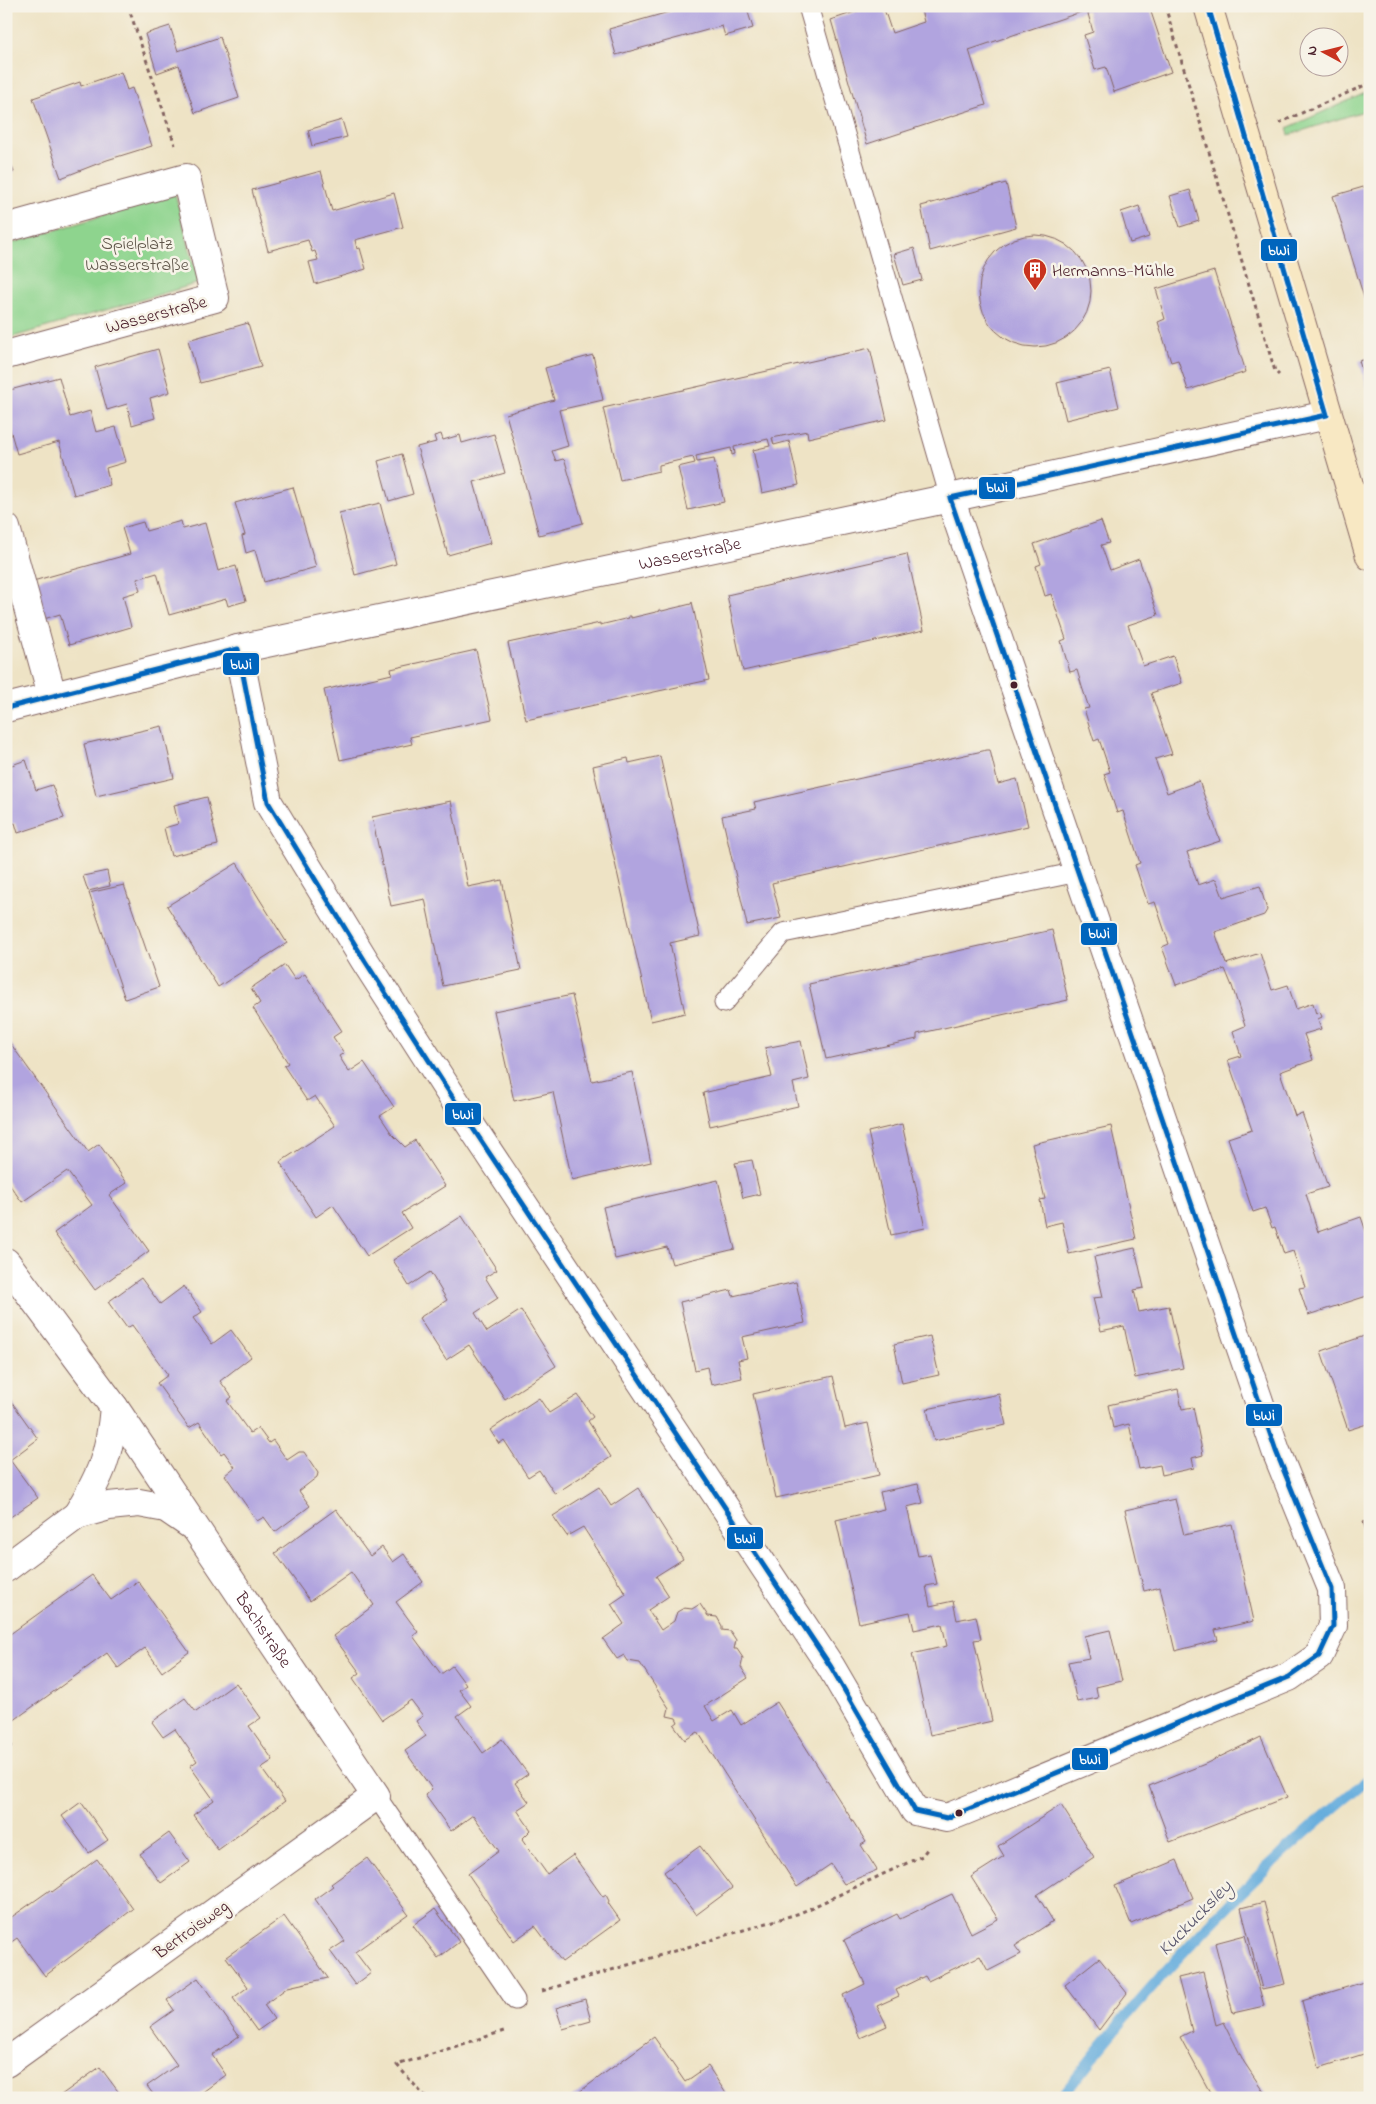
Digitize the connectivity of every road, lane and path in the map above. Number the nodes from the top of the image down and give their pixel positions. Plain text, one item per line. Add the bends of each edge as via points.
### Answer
1 (128, 6) edge
2 (808, 6) edge
3 (1208, 6) edge
4 (1370, 83) edge
5 (1275, 124) dead end
6 (186, 178) junction
7 (6, 228) edge
8 (6, 355) edge
9 (1327, 415) junction
10 (950, 498) junction
11 (6, 528) edge
12 (1370, 556) edge
13 (238, 649) junction
14 (52, 695) junction
15 (6, 708) edge
16 (1078, 872) junction
17 (724, 1003) dead end
18 (6, 1262) edge
19 (114, 1407) junction
20 (77, 1516) junction
21 (198, 1530) junction
22 (6, 1568) edge
23 (376, 1796) junction
24 (948, 1818) junction
25 (515, 2000) junction
26 (6, 2063) edge
27 (426, 2098) edge

1 - 6 path
2 - 10 lane
3 - 9 street
4 - 5 path
6 - 7 street
6 - 8 street, Wasserstraße via 216,298
9 - 10 street, Wasserstraße
9 - 12 street
10 - 13 street, Wasserstraße
10 - 16 street
11 - 14 street
13 - 14 street, Wasserstraße
13 - 24 street via 268,802 464,1115 831,1667 914,1812
14 - 15 street, Wasserstraße
16 - 17 lane via 783,933
16 - 24 street via 1276,1451 1332,1589 1333,1626 1319,1656 1289,1677
18 - 19 street, Bachstraße
19 - 20 street via 104,1466
19 - 21 street, Bachstraße
20 - 21 street via 109,1506 139,1503 166,1508
20 - 22 street
21 - 23 street, Bachstraße
23 - 25 lane, Bachstraße
23 - 26 street, Bertroisweg
24 - 25 path via 922,1856 800,1913
25 - 27 path via 518,2009 516,2027 397,2065

